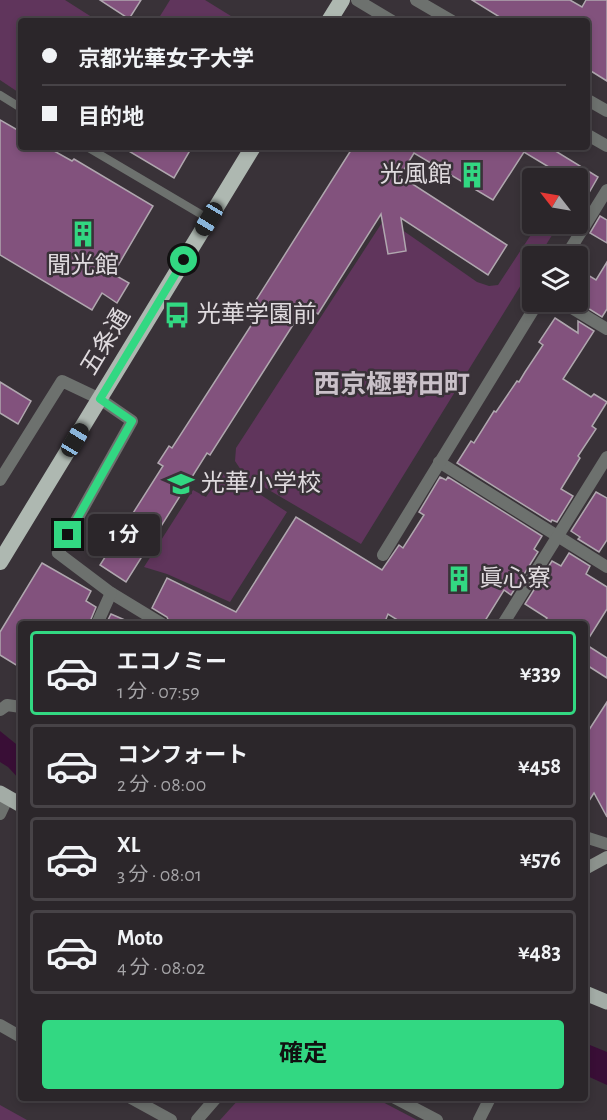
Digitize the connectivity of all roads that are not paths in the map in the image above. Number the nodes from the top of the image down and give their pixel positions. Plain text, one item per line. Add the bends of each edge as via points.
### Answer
1 (342, 0) edge
2 (357, 0) edge
3 (417, 0) edge
4 (331, 18) edge
5 (387, 18) edge
6 (447, 18) edge
7 (0, 95) edge
8 (590, 101) edge
9 (18, 106) edge
10 (607, 111) edge
11 (590, 136) edge
12 (607, 146) edge
13 (92, 150) edge
14 (251, 150) edge
15 (607, 190) edge
16 (209, 219) junction
17 (572, 246) edge
18 (532, 312) edge
19 (579, 312) edge
20 (607, 329) edge
21 (100, 399) junction
22 (607, 457) edge
23 (439, 462) junction
24 (0, 480) edge
25 (558, 536) junction
26 (382, 555) dead end
27 (0, 562) edge
28 (607, 567) edge
29 (111, 593) junction
30 (98, 621) edge
31 (157, 621) edge
32 (505, 621) edge
33 (18, 707) edge
34 (0, 710) edge
35 (10, 798) edge
36 (0, 814) edge
37 (588, 838) edge
38 (607, 844) edge
39 (607, 857) edge
40 (588, 867) edge
41 (588, 994) edge
42 (607, 1002) edge
43 (0, 1025) edge
44 (18, 1035) edge
45 (136, 1101) edge
46 (213, 1101) edge
47 (401, 1101) edge
48 (488, 1101) edge
49 (171, 1120) edge
50 (196, 1120) edge
51 (437, 1120) edge
52 (479, 1120) edge

1 - 4 highway
2 - 5 street
3 - 6 street
7 - 9 lane
8 - 10 street
11 - 12 street
13 - 16 lane
14 - 16 highway, 五条通
15 - 17 street
16 - 21 highway, 五条通
18 - 23 street
19 - 20 street
21 - 24 street via 62,381
21 - 27 highway, 五条通
21 - 29 street via 132,421 58,554
22 - 25 street
23 - 25 street
23 - 26 street
25 - 28 street
25 - 32 street
29 - 30 street
29 - 31 street
33 - 34 street via 7,705
35 - 36 street
37 - 38 street
39 - 40 main road
41 - 42 main road
43 - 44 street
45 - 49 street
46 - 50 street
47 - 51 street
48 - 52 street

